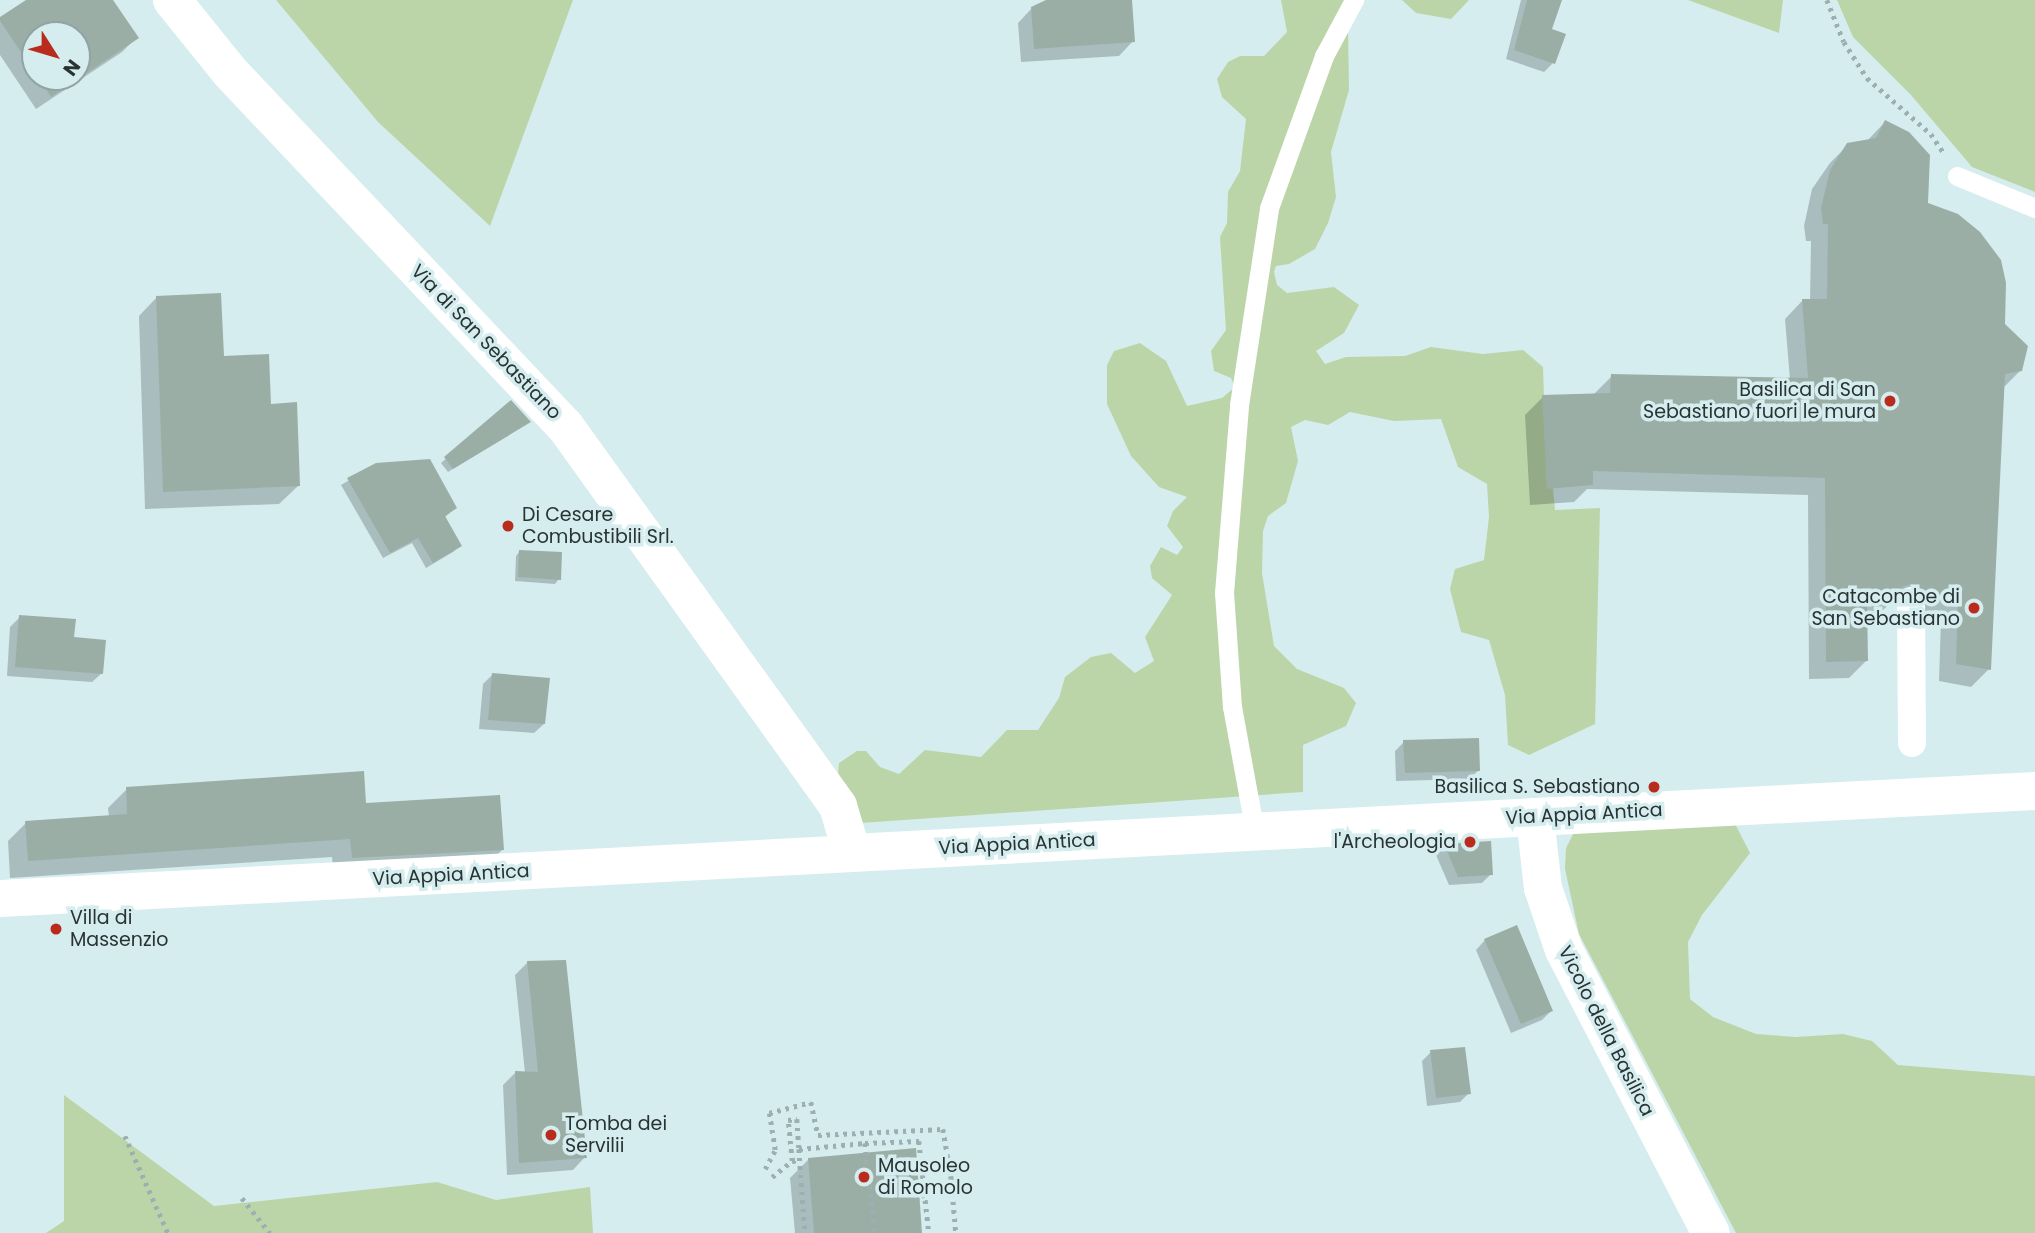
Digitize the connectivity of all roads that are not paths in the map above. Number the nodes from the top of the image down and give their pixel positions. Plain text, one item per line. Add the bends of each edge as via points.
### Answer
1 (172, 0) edge
2 (1354, 0) edge
3 (1957, 176) road end
4 (2035, 208) edge
5 (1911, 601) dead end
6 (1912, 743) dead end
7 (2035, 791) edge
8 (1535, 817) junction
9 (1255, 832) junction
10 (852, 853) junction
11 (0, 898) edge
12 (1711, 1233) edge

1 - 10 main road, Via di San Sebastiano via 230,72 565,425 838,806
2 - 9 lane via 1324,56 1269,208 1239,405 1224,593 1231,707
3 - 4 lane
5 - 6 street
7 - 8 main road, Via Appia Antica
8 - 9 main road, Via Appia Antica
8 - 12 main road, Vicolo della Basilica via 1542,888 1564,950
9 - 10 main road, Via Appia Antica
10 - 11 street, Via Appia Antica

